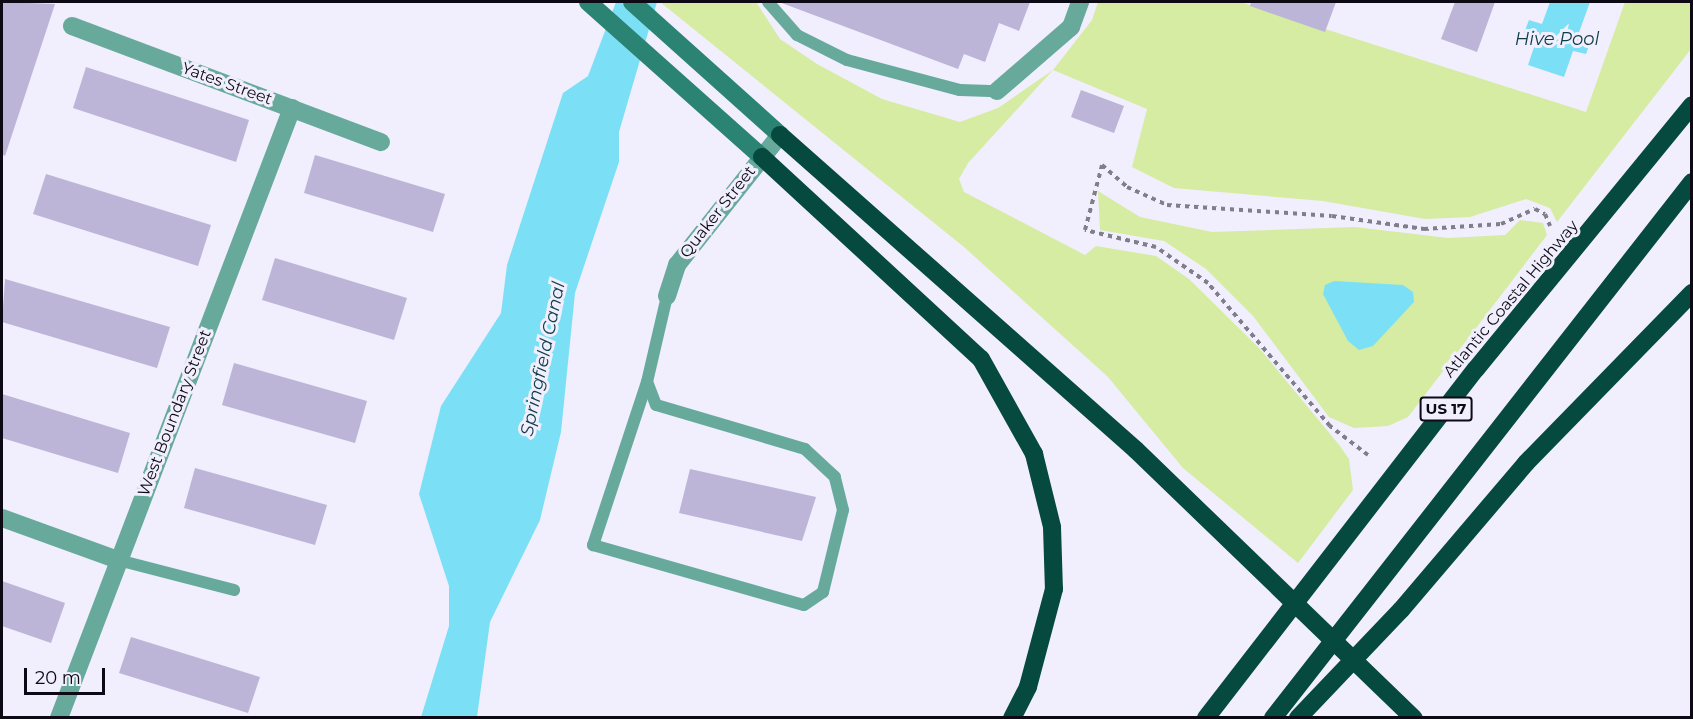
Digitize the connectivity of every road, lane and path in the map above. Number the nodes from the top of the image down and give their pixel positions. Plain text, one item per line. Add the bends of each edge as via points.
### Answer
1 (588, 2) edge
2 (632, 2) edge
3 (768, 2) edge
4 (1080, 2) edge
5 (72, 26) dead end
6 (998, 91) joint
7 (1692, 105) edge
8 (292, 108) junction
9 (780, 135) junction
10 (381, 142) dead end
11 (762, 158) junction
12 (1692, 182) edge
13 (1550, 226) dead end
14 (1692, 293) edge
15 (667, 296) joint
16 (647, 382) junction
17 (1368, 455) dead end
18 (2, 518) edge
19 (118, 560) junction
20 (234, 590) dead end
21 (59, 717) edge
22 (1012, 717) edge
23 (1206, 717) edge
24 (1273, 717) edge
25 (1298, 717) edge
26 (1414, 717) edge

1 - 11 main road
2 - 9 main road
3 - 6 lane via 797,35 847,60 960,90
4 - 6 street via 1071,27
5 - 8 street, Yates Street
7 - 23 highway, Atlantic Coastal Highway / US 17 via 1476,369
8 - 10 street, Yates Street
8 - 19 street, West Boundary Street
9 - 11 street, Quaker Street
9 - 26 highway via 1136,450
11 - 15 street, Quaker Street via 677,265
11 - 22 highway via 981,359 1034,454 1056,555 1048,622 1028,687
12 - 24 highway
13 - 17 path via 1545,214 1535,209 1517,212 1501,224 1424,229 1332,216 1167,205 1127,187 1102,165 1085,230 1156,247 1200,277 1234,309 1330,426
14 - 25 highway via 1526,463 1401,610
15 - 16 lane
16 - 16 lane via 656,405 805,449 835,477 843,510 823,592 804,605 593,545
18 - 19 street
19 - 20 lane
19 - 21 street, West Boundary Street

